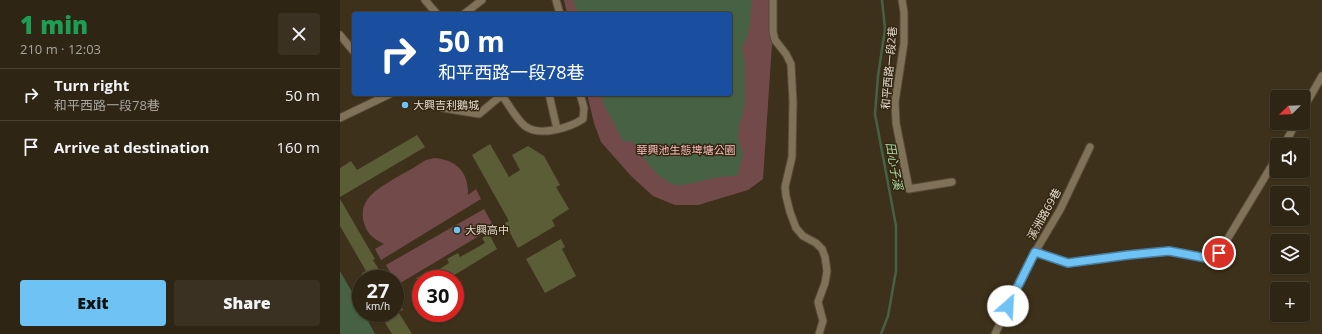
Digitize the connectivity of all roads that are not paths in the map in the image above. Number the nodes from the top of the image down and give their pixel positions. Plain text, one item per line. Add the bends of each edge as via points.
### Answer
1 (425, 0) edge
2 (482, 0) edge
3 (556, 0) edge
4 (773, 0) edge
5 (902, 0) edge
6 (434, 12) edge
7 (467, 12) edge
8 (559, 12) edge
9 (340, 35) edge
10 (352, 50) edge
11 (1322, 76) edge
12 (385, 96) edge
13 (500, 96) edge
14 (503, 96) edge
15 (550, 96) edge
16 (581, 96) edge
17 (1310, 97) edge
18 (443, 108) dead end
19 (340, 118) edge
20 (558, 130) junction
21 (1090, 147) dead end
22 (1270, 169) edge
23 (952, 182) dead end
24 (1035, 252) junction
25 (819, 334) edge
26 (995, 334) edge

1 - 6 street
2 - 7 street
3 - 8 street
4 - 25 street via 773,32 790,64 793,102 792,157 785,187 786,196 796,228 822,249 827,271 818,302 822,321
5 - 23 street, 和平西路一段2巷 via 904,42 895,102 896,123 909,189
9 - 10 street
11 - 17 street
12 - 19 street
13 - 18 street via 479,114
14 - 20 street via 524,126 534,132
15 - 20 street
16 - 20 street via 584,108 583,119
21 - 24 street, 溪洲路69巷 via 1060,210
22 - 24 street via 1219,253 1211,259 1169,251 1068,263
24 - 26 street, 溪洲路69巷

